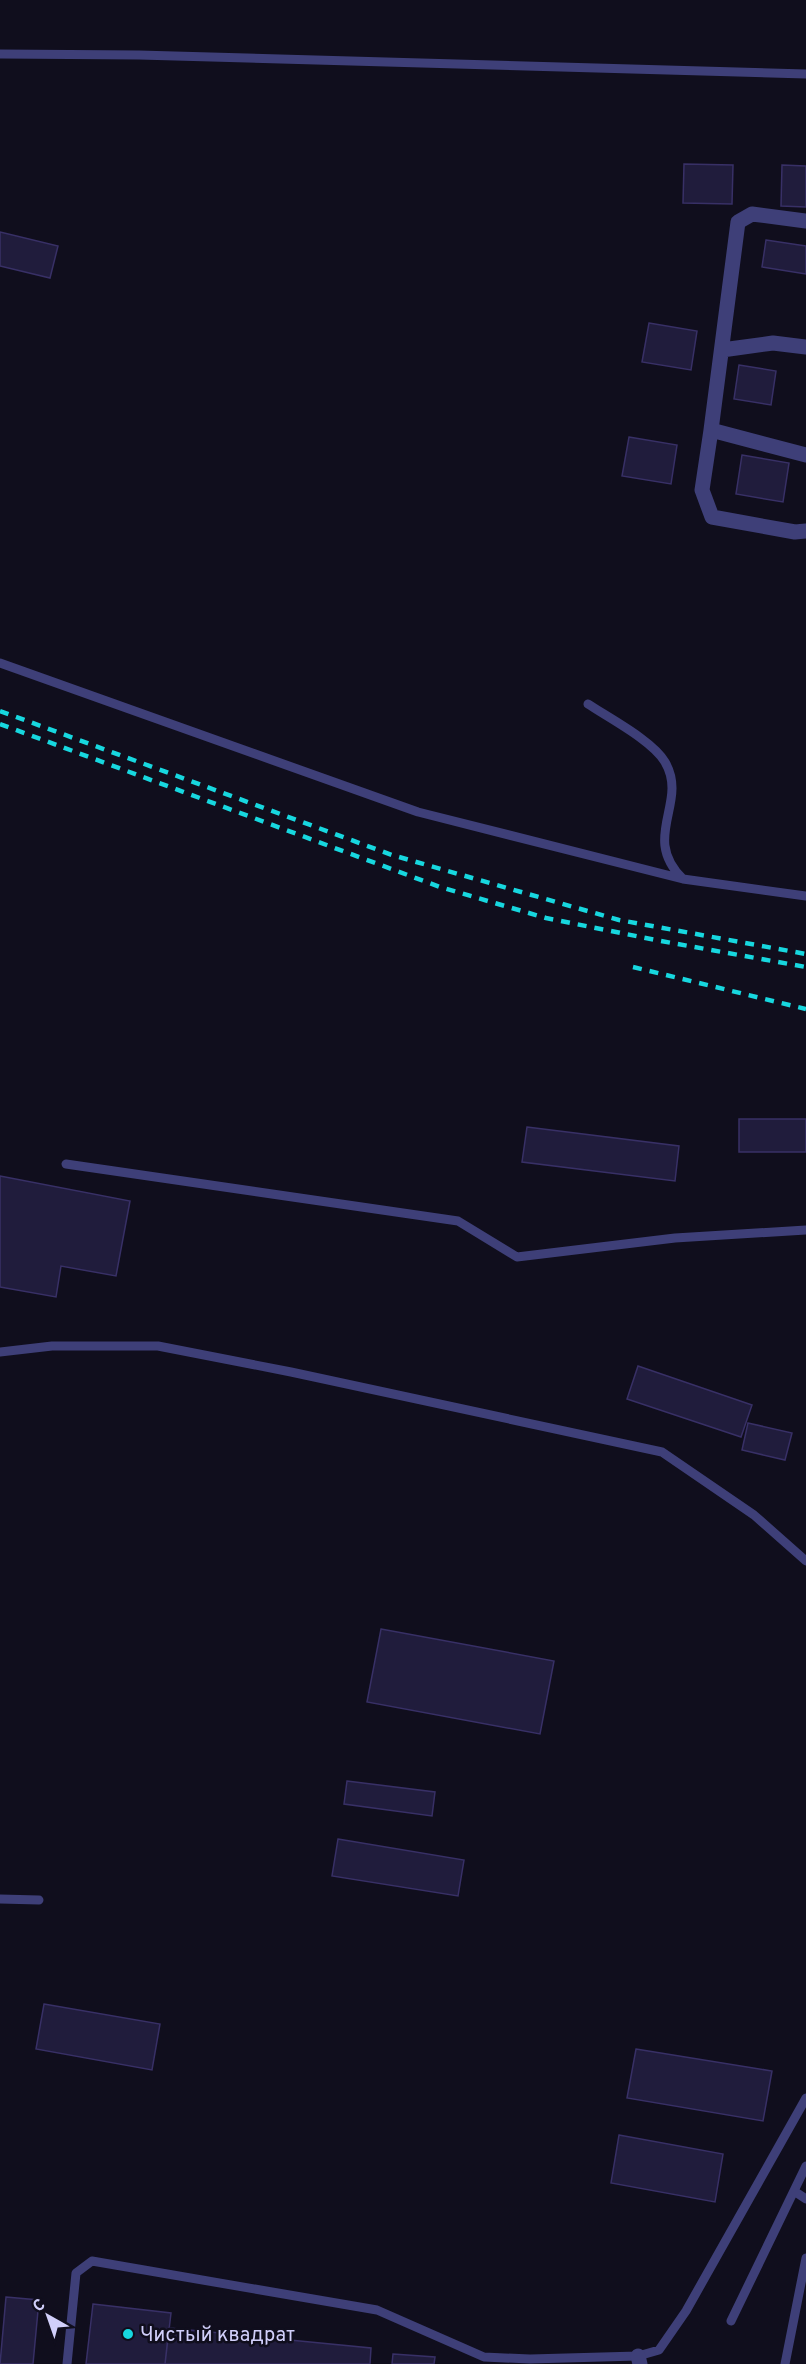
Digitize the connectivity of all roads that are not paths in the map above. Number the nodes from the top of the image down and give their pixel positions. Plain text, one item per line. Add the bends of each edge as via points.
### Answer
1 (0, 54) edge
2 (806, 74) edge
3 (806, 221) edge
4 (806, 347) edge
5 (722, 350) junction
6 (711, 430) junction
7 (806, 455) edge
8 (806, 531) edge
9 (0, 663) edge
10 (588, 704) dead end
11 (683, 879) junction
12 (806, 896) edge
13 (66, 1164) dead end
14 (806, 1230) edge
15 (0, 1352) edge
16 (806, 1561) edge
17 (0, 1899) edge
18 (39, 1900) dead end
19 (806, 2098) edge
20 (806, 2166) edge
21 (794, 2191) junction
22 (806, 2199) edge
23 (806, 2258) edge
24 (731, 2321) dead end
25 (483, 2360) edge
26 (639, 2360) edge
27 (66, 2364) edge
28 (785, 2364) edge

1 - 2 lane
3 - 5 street via 752,214 738,222
4 - 5 street via 773,343
5 - 6 street
6 - 7 street
6 - 8 street via 702,490 712,517
9 - 11 lane via 418,812
10 - 11 lane via 640,738 665,761 673,784 665,854
11 - 12 lane
13 - 14 lane via 458,1221 517,1257 675,1238
15 - 16 lane via 52,1346 158,1346 662,1452 754,1515
17 - 18 lane
19 - 26 lane via 686,2311 659,2350
20 - 21 lane
21 - 22 lane
21 - 24 lane
23 - 28 lane
25 - 26 lane
25 - 27 lane via 377,2310 92,2261 76,2273

